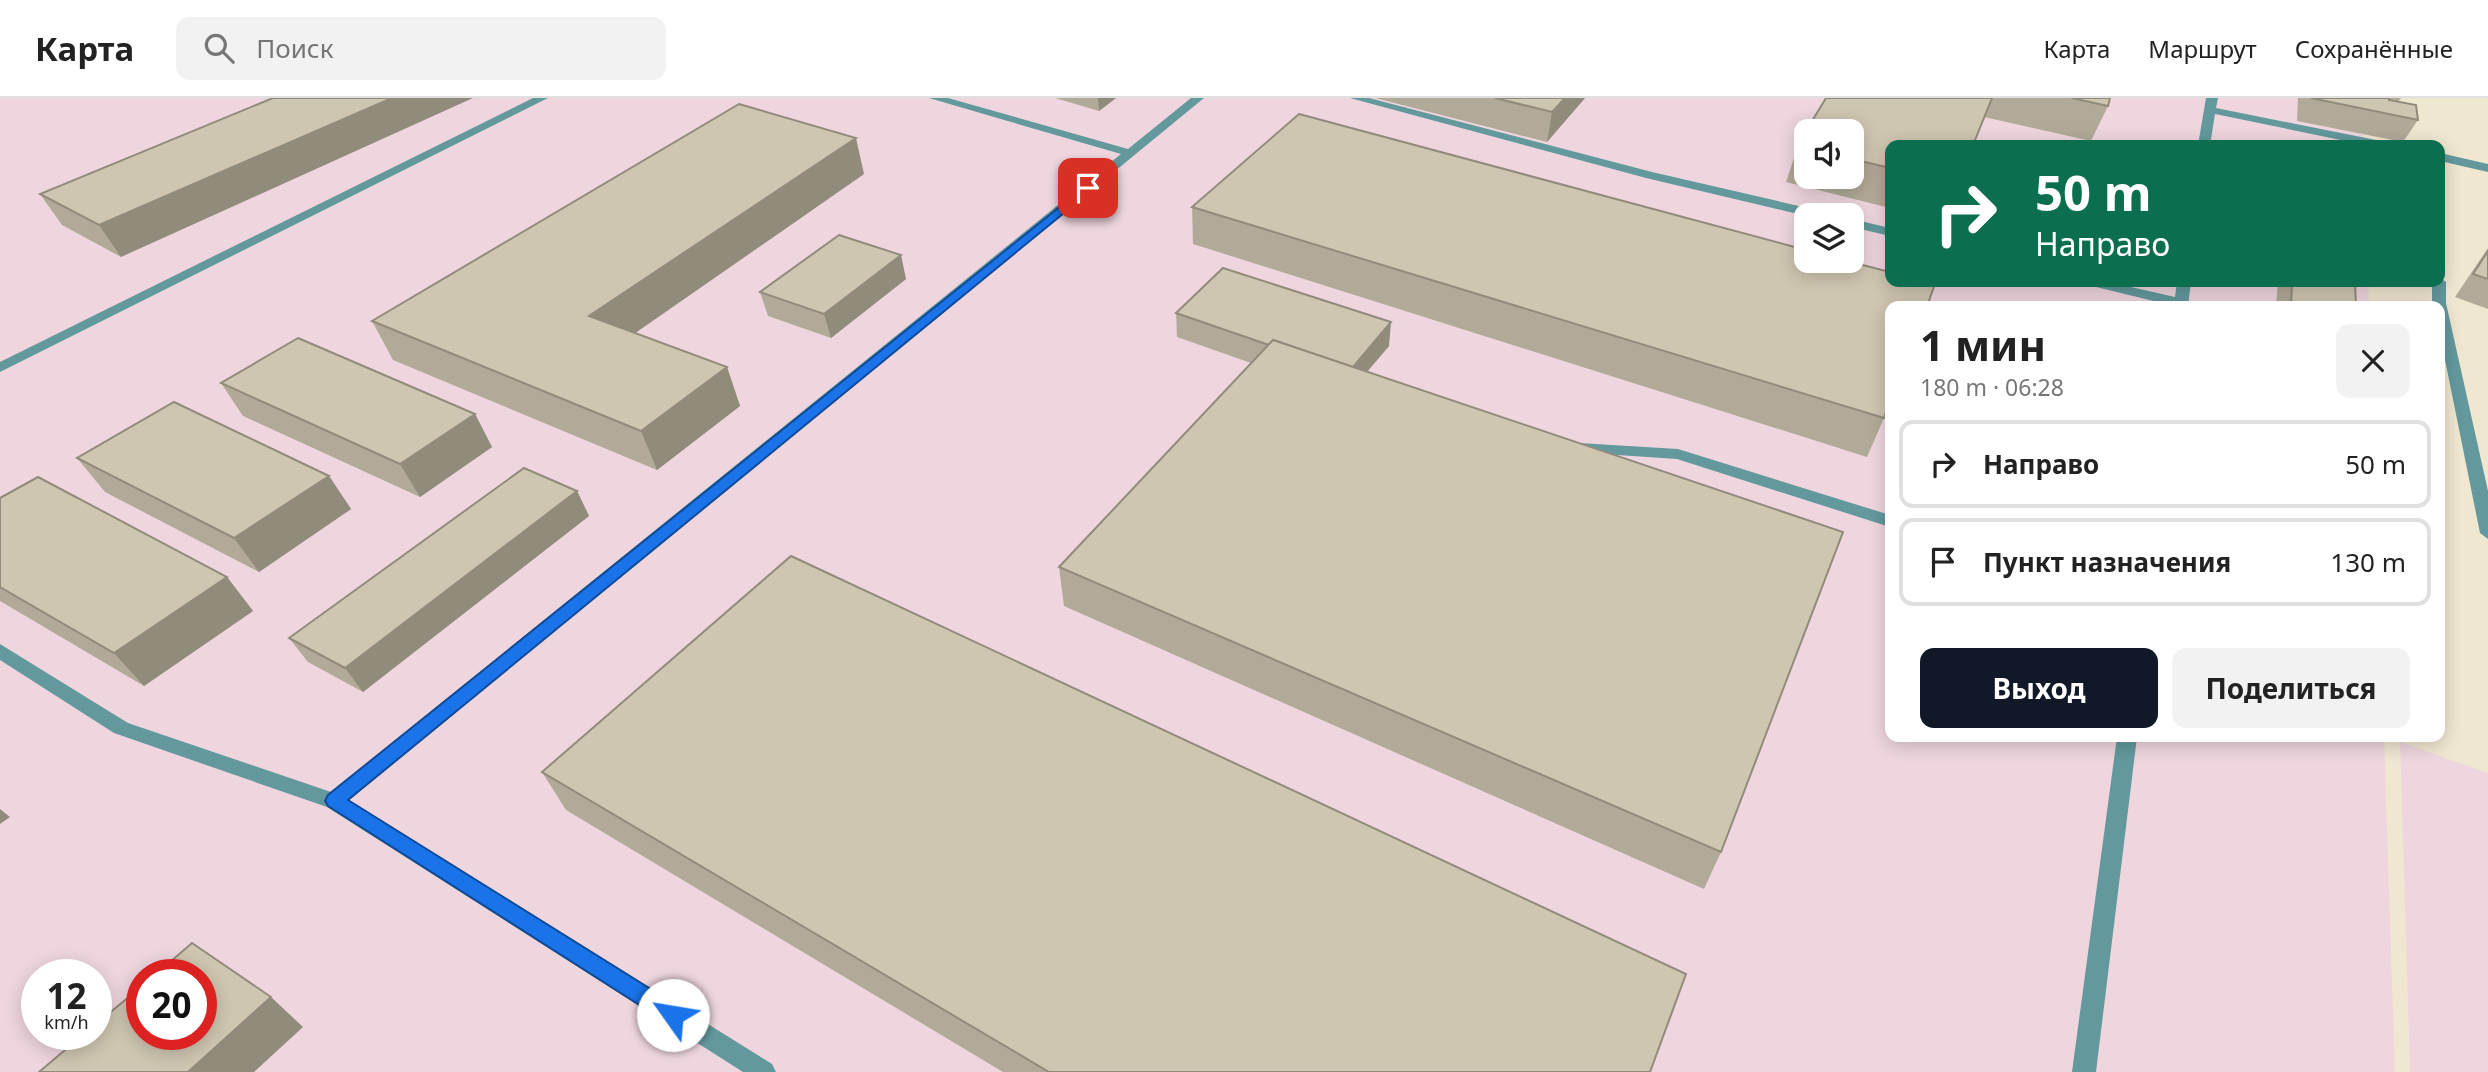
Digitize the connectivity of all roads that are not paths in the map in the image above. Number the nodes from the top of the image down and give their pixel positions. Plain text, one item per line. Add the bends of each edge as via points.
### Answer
1 (542, 98) edge
2 (935, 98) edge
3 (1198, 98) edge
4 (1356, 98) edge
5 (2211, 104) edge
6 (2205, 140) edge
7 (2360, 140) edge
8 (1131, 153) junction
9 (2445, 158) edge
10 (2488, 168) edge
11 (1794, 209) edge
12 (1864, 226) edge
13 (1885, 231) edge
14 (2112, 287) edge
15 (2166, 301) edge
16 (2445, 328) edge
17 (0, 368) edge
18 (1561, 442) edge
19 (1885, 519) edge
20 (2488, 533) edge
21 (0, 651) edge
22 (2126, 742) edge
23 (334, 801) junction
24 (764, 1072) edge
25 (2084, 1072) edge

1 - 17 street
2 - 8 street
3 - 8 street
4 - 11 street
5 - 6 street
5 - 7 street
8 - 23 street
9 - 10 street
12 - 13 street
14 - 15 street
16 - 20 street
18 - 19 street via 1586,450 1678,454
21 - 23 street via 121,728
22 - 25 street
23 - 24 street

